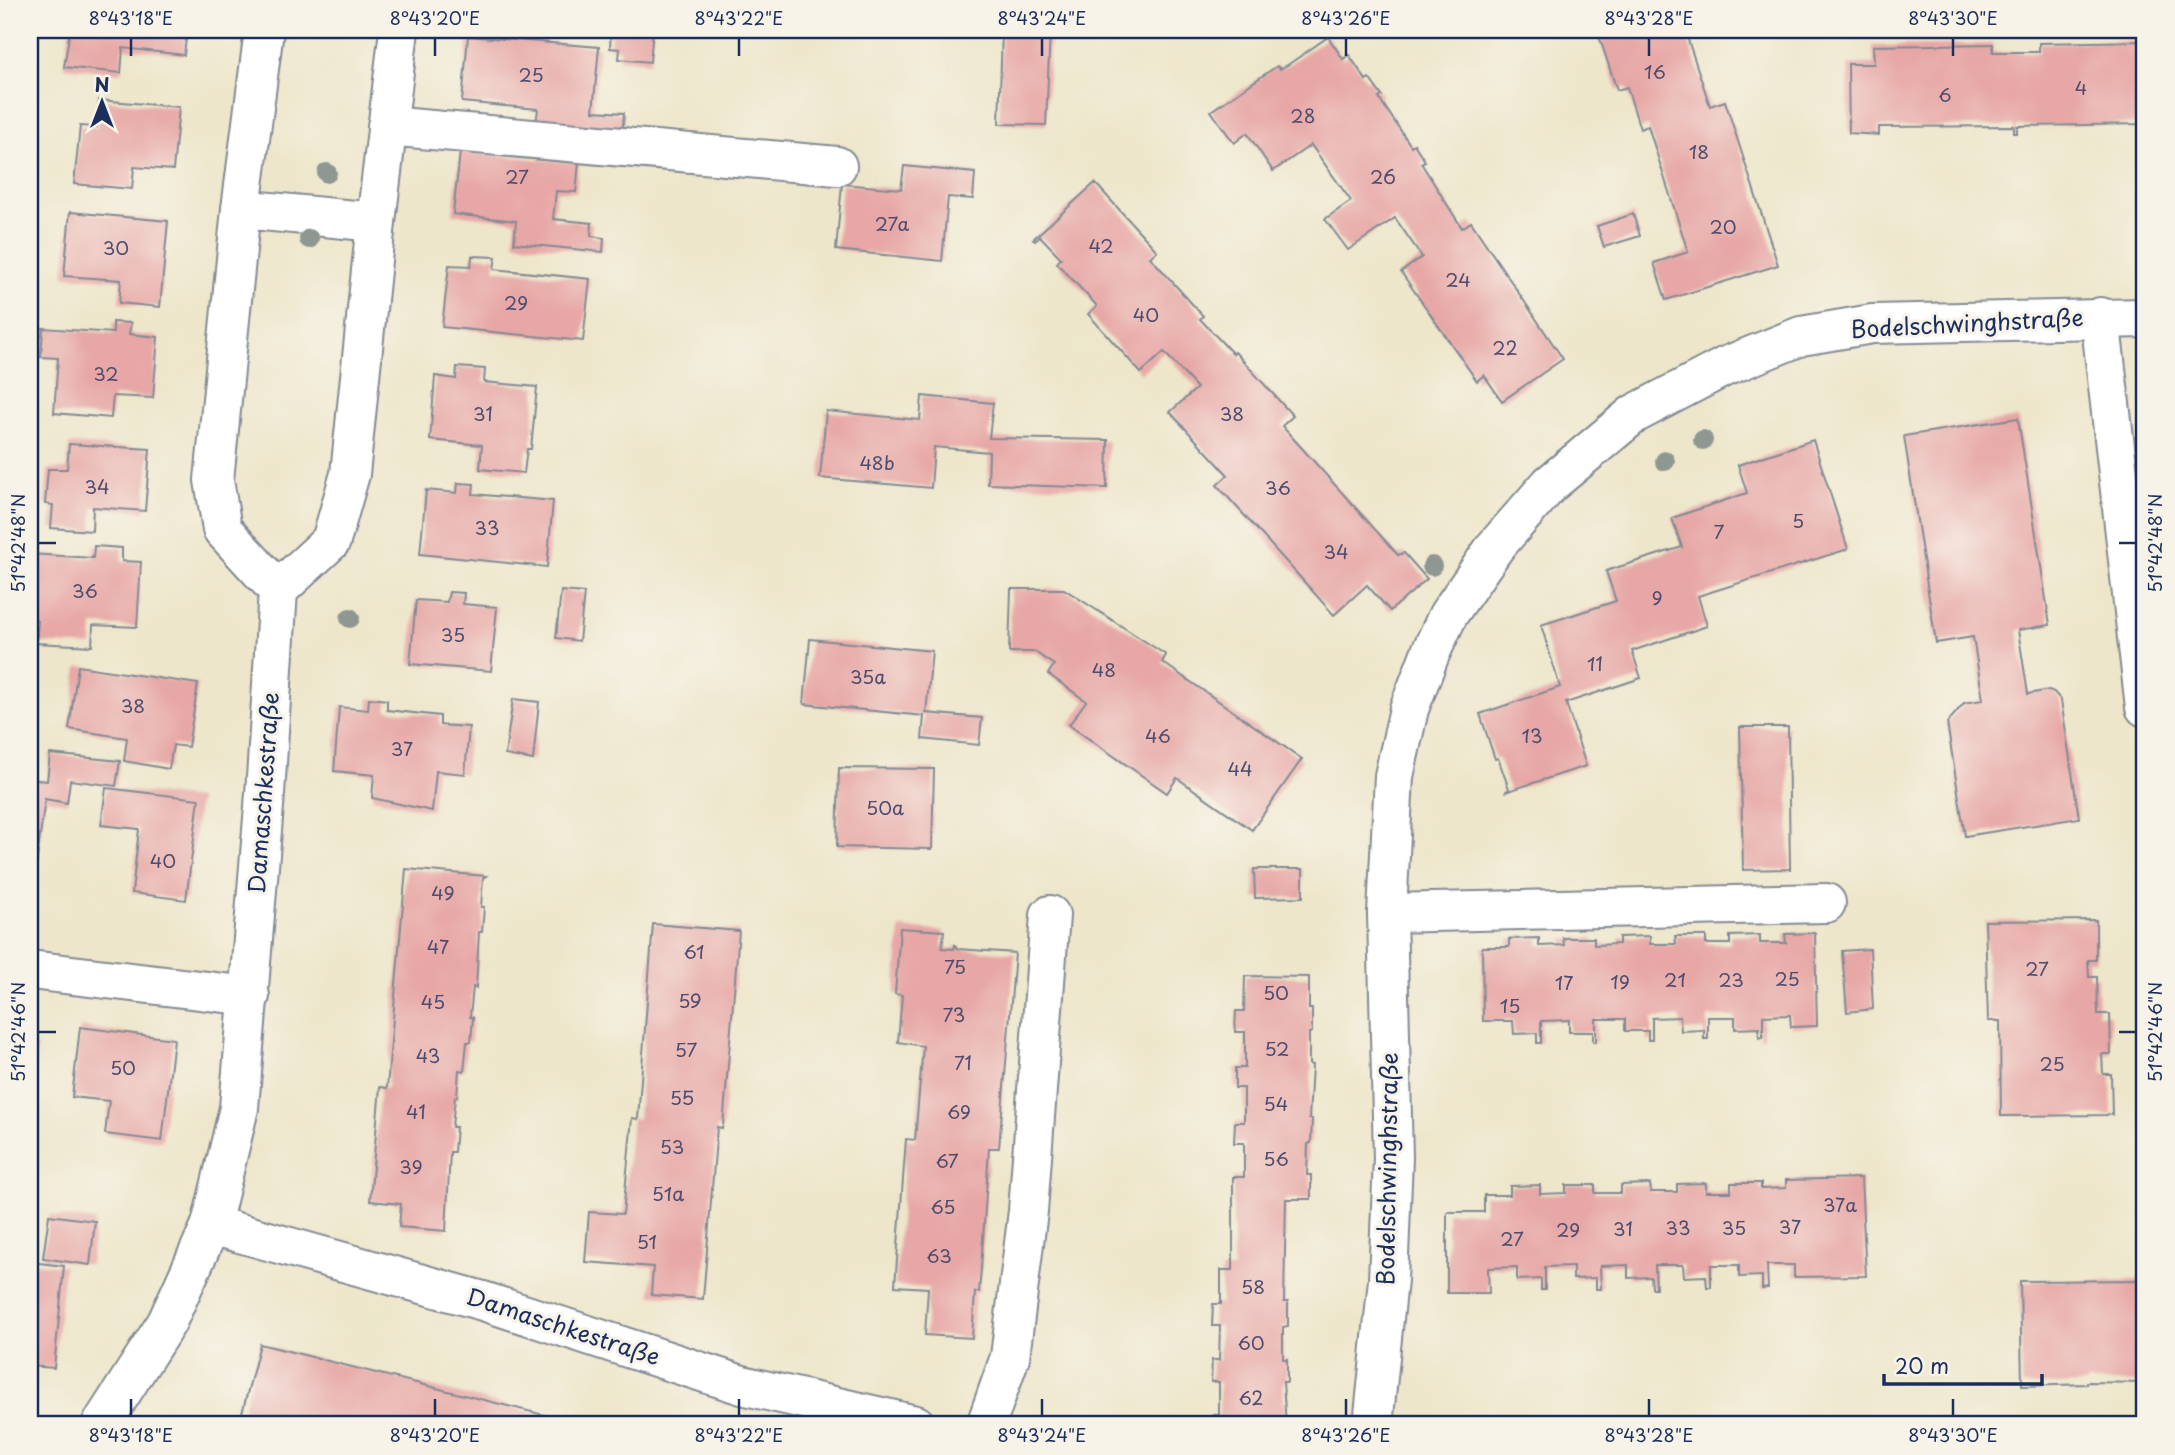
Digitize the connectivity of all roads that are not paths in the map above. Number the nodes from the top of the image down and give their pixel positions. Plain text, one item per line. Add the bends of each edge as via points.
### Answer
1 (264, 30) edge
2 (399, 30) edge
3 (387, 126) junction
4 (837, 166) dead end
5 (241, 209) junction
6 (376, 222) junction
7 (2100, 317) junction
8 (2145, 318) edge
9 (278, 590) junction
10 (2145, 707) edge
11 (1826, 903) dead end
12 (1387, 913) junction
13 (1050, 915) dead end
14 (30, 970) edge
15 (250, 996) junction
16 (211, 1225) junction
17 (101, 1425) edge
18 (916, 1425) edge
19 (986, 1425) edge
20 (1373, 1425) edge

1 - 5 street
2 - 3 street
3 - 4 street
3 - 6 street
5 - 6 street
5 - 9 street via 214,480 222,529
6 - 9 street via 350,474 331,541
7 - 8 street, Bodelschwinghstraße
7 - 10 street
7 - 12 street, Bodelschwinghstraße via 1872,324 1801,336 1724,367 1634,414 1550,484 1495,547 1448,615 1409,709 1394,776
9 - 15 street, Damaschkestraße
11 - 12 street
12 - 20 street, Bodelschwinghstraße via 1393,1158 1388,1279
13 - 19 street via 1028,1211 1010,1357
14 - 15 street
15 - 16 street, Damaschkestraße via 239,1108
16 - 17 street, Damaschkestraße via 167,1322
16 - 18 street, Damaschkestraße via 483,1301 743,1385

